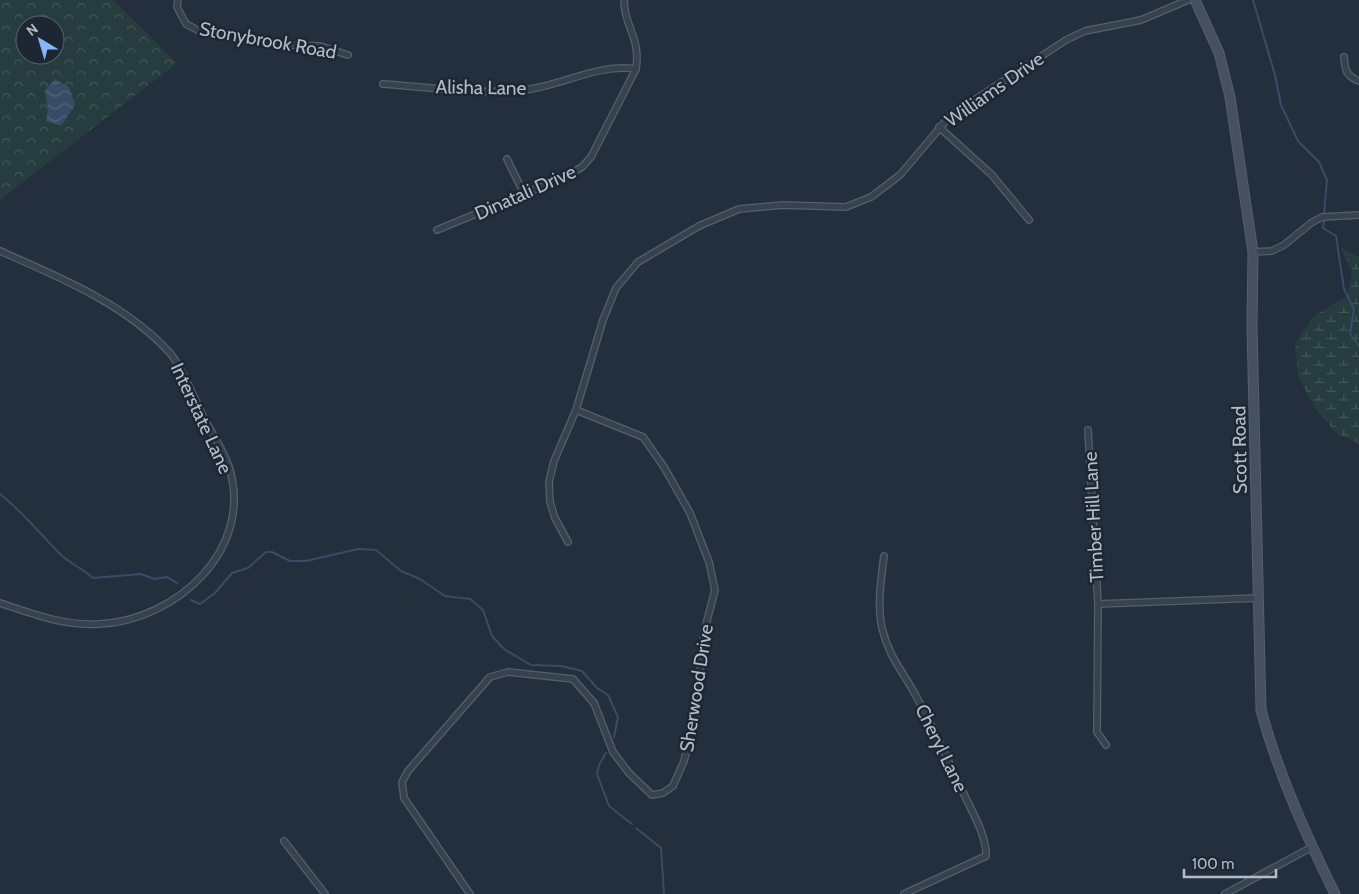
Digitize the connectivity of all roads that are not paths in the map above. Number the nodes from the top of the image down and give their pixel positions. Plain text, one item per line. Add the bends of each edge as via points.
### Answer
1 (178, 0) edge
2 (624, 0) edge
3 (1188, 0) edge
4 (1194, 0) edge
5 (348, 55) dead end
6 (1344, 57) dead end
7 (636, 69) junction
8 (1359, 81) edge
9 (383, 84) dead end
10 (939, 127) junction
11 (507, 160) dead end
12 (524, 194) junction
13 (1359, 215) edge
14 (1029, 220) dead end
15 (437, 230) dead end
16 (0, 251) edge
17 (1253, 252) junction
18 (576, 410) junction
19 (1088, 430) dead end
20 (568, 542) dead end
21 (884, 556) dead end
22 (1258, 598) junction
23 (0, 604) edge
24 (1098, 604) junction
25 (1106, 745) dead end
26 (284, 841) dead end
27 (1312, 847) junction
28 (325, 894) edge
29 (470, 894) edge
30 (904, 894) edge
31 (1225, 894) edge
32 (1334, 894) edge

1 - 5 street, Stonybrook Road via 177,7 186,24 203,33 285,45 320,46
2 - 7 street, Dinatali Drive via 636,41
3 - 10 street, Williams Drive via 1141,20 1085,30 965,104
4 - 17 main road, Scott Road via 1219,53 1223,70
6 - 8 street via 1345,71
7 - 9 street, Alisha Lane via 614,68 554,85 506,91
7 - 12 street, Dinatali Drive via 591,157 582,167
10 - 14 street via 992,175
10 - 18 street, Williams Drive via 900,175 871,197 846,207 783,205 739,208 699,226 638,262 616,288
11 - 12 street
12 - 15 street, Dinatali Drive
13 - 17 street via 1325,217 1310,223 1272,251
16 - 23 street, Interstate Lane via 135,319 172,354 229,467 234,510 221,551 203,576 176,600 148,614 116,623 81,624 57,621
17 - 22 main road, Scott Road
18 - 20 street, Williams Drive via 554,461 549,482 553,510
18 - 29 street, Sherwood Drive via 643,437 690,513 709,562 715,590 704,632 695,719 684,761 673,786 652,795 634,779 613,752 594,703 573,679 508,672 490,677 402,782 404,798
19 - 24 street, Timber Hill Lane
21 - 30 street, Cheryl Lane via 879,599 890,656 927,715 986,848 986,856
22 - 24 street, Timber Hill Lane
22 - 27 main road, Scott Road via 1261,710 1272,751
24 - 25 street, Timber Hill Lane via 1097,732
26 - 28 street
27 - 31 street
27 - 32 main road, Scott Road

